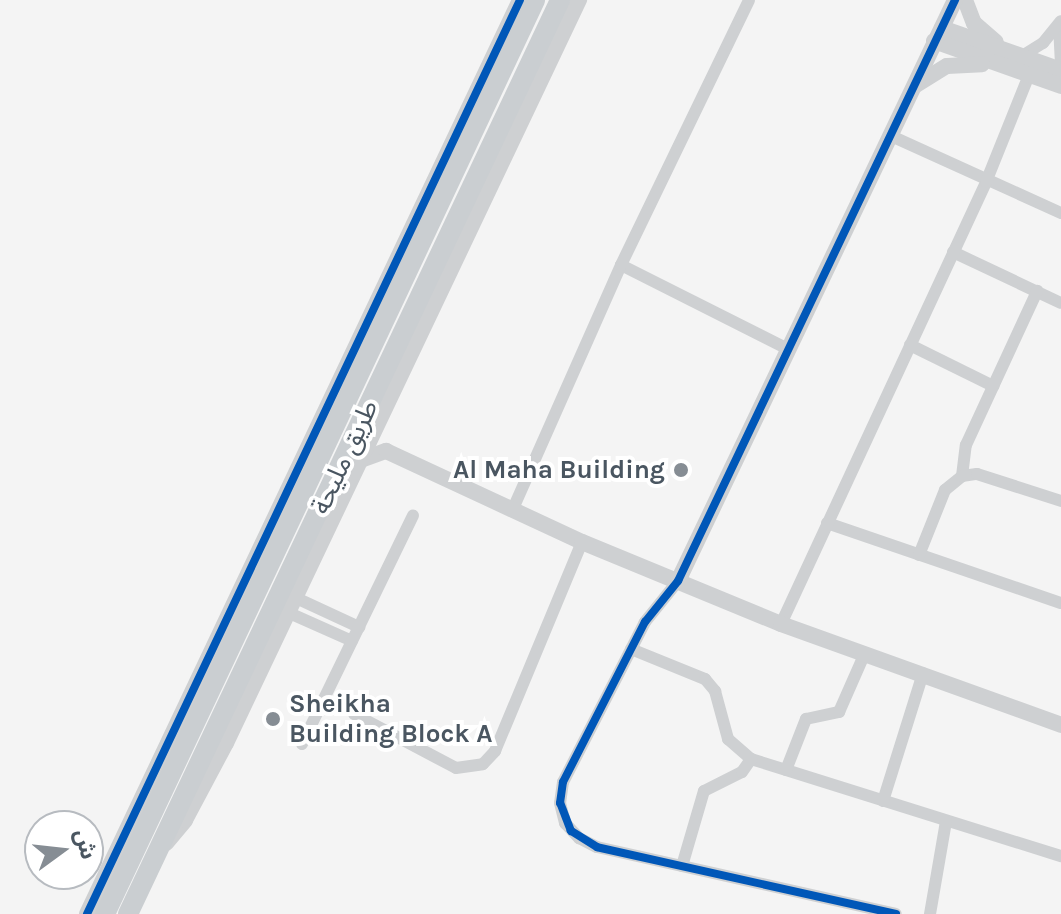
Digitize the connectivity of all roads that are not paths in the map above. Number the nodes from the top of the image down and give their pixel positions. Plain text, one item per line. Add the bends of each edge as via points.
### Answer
1 (520, 0) edge
2 (535, 0) edge
3 (560, 0) edge
4 (579, 0) edge
5 (749, 0) edge
6 (955, 0) edge
7 (965, 0) edge
8 (1060, 23) edge
9 (938, 35) junction
10 (1061, 59) edge
11 (1023, 67) junction
12 (1061, 70) edge
13 (1061, 86) edge
14 (911, 89) junction
15 (533, 98) junction
16 (506, 115) junction
17 (889, 135) junction
18 (986, 182) junction
19 (1061, 213) edge
20 (953, 252) junction
21 (440, 258) junction
22 (621, 265) junction
23 (447, 284) junction
24 (1037, 291) junction
25 (1061, 303) edge
26 (910, 345) junction
27 (788, 349) junction
28 (993, 386) junction
29 (377, 424) junction
30 (386, 451) junction
31 (320, 453) junction
32 (358, 461) junction
33 (301, 463) junction
34 (962, 476) junction
35 (1061, 501) edge
36 (512, 511) junction
37 (413, 515) dead end
38 (827, 523) junction
39 (582, 542) junction
40 (919, 555) junction
41 (678, 581) junction
42 (1061, 603) edge
43 (291, 605) junction
44 (781, 624) junction
45 (359, 627) junction
46 (352, 641) junction
47 (631, 649) junction
48 (865, 653) junction
49 (923, 673) junction
50 (354, 714) dead end
51 (1061, 725) edge
52 (302, 744) dead end
53 (751, 759) junction
54 (786, 770) junction
55 (883, 801) junction
56 (946, 821) junction
57 (159, 850) junction
58 (1061, 856) edge
59 (682, 866) junction
60 (87, 914) edge
61 (105, 914) edge
62 (128, 914) edge
63 (896, 914) edge
64 (930, 914) edge

1 - 33 street
2 - 31 main road, طريق مليحة
3 - 16 main road, طريق مليحة
4 - 15 street
5 - 22 street
6 - 9 street
7 - 11 street via 980,30
8 - 10 street
8 - 11 street
9 - 11 street
9 - 14 street
11 - 12 street
11 - 13 street
11 - 14 street via 956,63
11 - 18 street
14 - 17 street
15 - 16 main road
15 - 23 street
16 - 21 main road, طريق مليحة
17 - 18 street
17 - 27 street
18 - 19 street
18 - 20 street
20 - 24 street
20 - 26 street
21 - 23 main road
21 - 57 main road, طريق مليحة
22 - 27 street
22 - 36 street
23 - 29 street
24 - 25 street
24 - 28 street
26 - 28 street
26 - 38 street
27 - 41 street
28 - 34 street via 963,452
29 - 30 street
29 - 32 street
30 - 32 street
30 - 36 street
31 - 33 main road
31 - 61 main road, طريق مليحة
32 - 43 street
33 - 60 street
34 - 35 street via 977,474
34 - 40 street via 945,490
36 - 39 street
37 - 45 street
38 - 40 street
38 - 44 street
39 - 41 street
39 - 50 street via 495,751 483,764 456,768
40 - 42 street
41 - 44 street
41 - 47 street via 652,611
43 - 45 street
43 - 46 street
43 - 57 street via 185,820
44 - 48 street
45 - 46 street
46 - 52 street
47 - 53 street via 705,679 715,691 728,739
47 - 59 street via 563,782 561,813 587,844
48 - 49 street
48 - 54 street via 839,712 806,719
49 - 51 street
49 - 55 street
53 - 54 street
53 - 59 street via 742,772 704,791
54 - 55 street
55 - 56 street
56 - 58 street
56 - 64 street
57 - 62 main road, طريق مليحة
59 - 63 street

